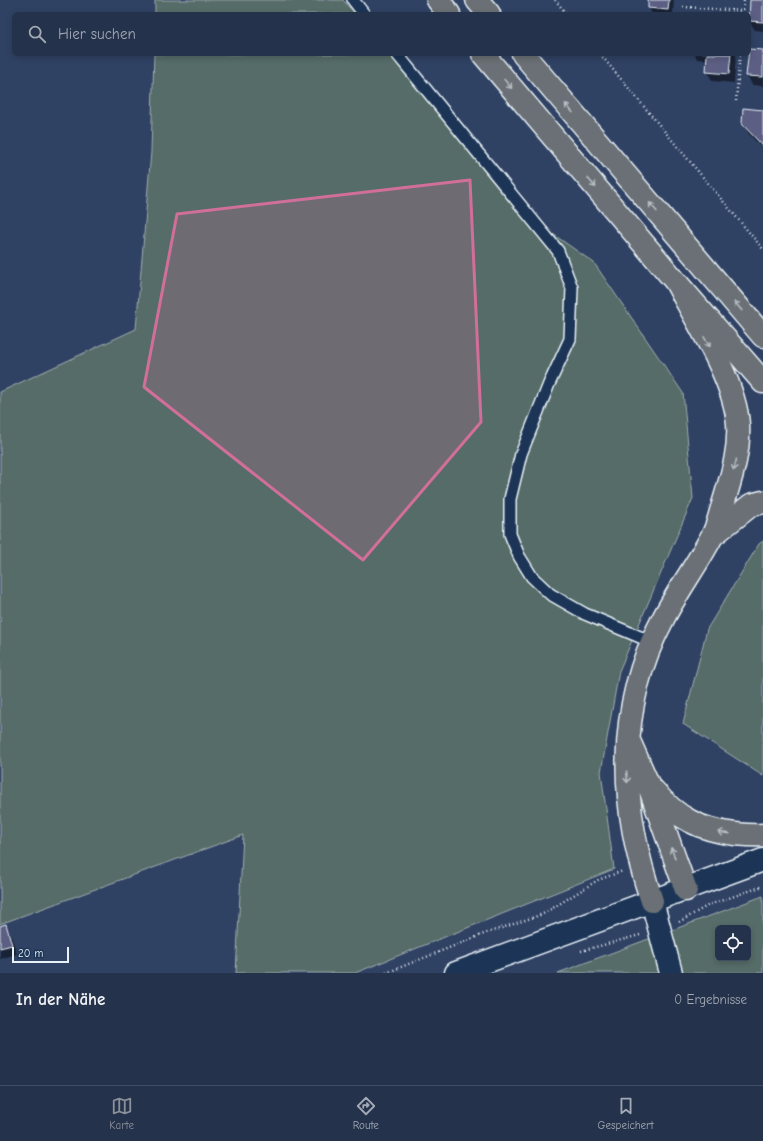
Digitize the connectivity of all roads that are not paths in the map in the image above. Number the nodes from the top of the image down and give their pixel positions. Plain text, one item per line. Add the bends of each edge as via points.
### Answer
1 (352, 0) edge
2 (438, 0) edge
3 (477, 0) edge
4 (362, 12) edge
5 (448, 12) edge
6 (487, 12) edge
7 (399, 56) edge
8 (485, 56) edge
9 (525, 56) edge
10 (676, 282) junction
11 (763, 336) edge
12 (763, 382) edge
13 (763, 502) edge
14 (713, 535) junction
15 (652, 642) junction
16 (628, 738) junction
17 (649, 786) junction
18 (763, 835) edge
19 (763, 860) edge
20 (686, 890) junction
21 (652, 901) junction
22 (456, 973) edge
23 (671, 973) edge

1 - 4 lane
2 - 5 highway
3 - 6 highway
7 - 15 lane via 558,251 572,288 570,339 521,454 510,499 510,534 519,556 532,577 550,594 585,614
8 -> 10 highway
11 -> 9 highway
10 - 12 highway
10 -> 14 highway via 730,388 738,423 737,456 730,486
13 - 14 highway via 751,505
14 - 15 highway
15 - 16 highway via 640,674
16 - 17 highway
16 -> 21 highway via 626,774 640,866
18 -> 17 highway via 718,832 687,820 668,807
20 -> 17 highway
19 - 20 main road
20 - 21 main road
21 - 22 main road
21 - 23 main road

